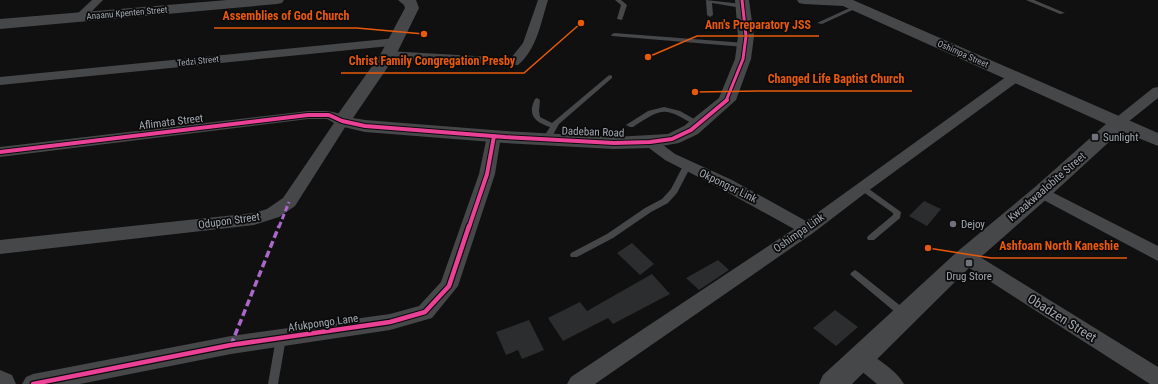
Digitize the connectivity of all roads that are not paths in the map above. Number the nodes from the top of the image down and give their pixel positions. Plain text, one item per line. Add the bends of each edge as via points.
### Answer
1 (98, 0) edge
2 (277, 0) edge
3 (543, 0) edge
4 (618, 0) edge
5 (804, 0) edge
6 (1029, 0) edge
7 (256, 1) edge
8 (410, 1) edge
9 (709, 1) edge
10 (742, 3) edge
11 (851, 3) edge
12 (1062, 13) dead end
13 (710, 15) dead end
14 (80, 17) junction
15 (620, 19) dead end
16 (820, 23) dead end
17 (1, 25) edge
18 (614, 35) dead end
19 (745, 45) junction
20 (392, 49) junction
21 (610, 77) dead end
22 (1015, 77) junction
23 (0, 81) edge
24 (1158, 91) edge
25 (537, 100) dead end
26 (342, 121) junction
27 (1118, 123) junction
28 (699, 124) junction
29 (630, 125) dead end
30 (550, 133) junction
31 (494, 136) junction
32 (1158, 140) edge
33 (650, 142) junction
34 (0, 152) edge
35 (687, 166) junction
36 (862, 187) junction
37 (1042, 192) junction
38 (808, 228) junction
39 (871, 238) dead end
40 (0, 247) edge
41 (1158, 254) edge
42 (574, 255) dead end
43 (966, 257) junction
44 (855, 274) dead end
45 (905, 315) junction
46 (281, 338) junction
47 (861, 359) junction
48 (1158, 378) edge
49 (33, 384) edge
50 (273, 384) edge
51 (578, 384) edge
52 (833, 384) edge
53 (893, 384) edge

1 - 14 street
2 - 7 street, Anaanu Kpenten Street
3 - 20 street, Tedzi Street via 528,44 520,59 514,62
4 - 15 lane via 624,4
5 - 11 street, Oshimpa Street
6 - 12 lane
7 - 14 street, Anaanu Kpenten Street
8 - 20 street, Odupon Street via 412,8
9 - 10 lane
9 - 13 lane
10 - 19 street, Dadeban Road
11 - 16 lane
11 - 22 street, Oshimpa Street
14 - 17 street, Anaanu Kpenten Street
18 - 19 lane
19 - 28 street, Dadeban Road via 727,100
20 - 23 street, Tedzi Street
20 - 26 street, Odupon Street
21 - 30 lane
22 - 27 street, Oshimpa Street
22 - 36 street, Oshimpa Link
24 - 27 street, Kwaakwaalobite Street
25 - 30 lane via 534,112
26 - 31 street, Dadeban Road via 365,126
26 - 34 street, Aflimata Street via 329,115 308,115
26 - 40 street, Odupon Street via 289,202 274,213 254,219
27 - 32 street, Oshimpa Street
27 - 37 street, Kwaakwaalobite Street
28 - 29 lane via 671,108 664,107 655,109
28 - 33 street, Dadeban Road via 672,138
30 - 31 street, Dadeban Road
30 - 33 street, Dadeban Road via 614,143
31 - 46 street, Afukpongo Lane via 487,174 448,286 425,312 390,322
33 - 35 street, Okpongor Link
35 - 38 street, Okpongor Link
35 - 42 lane via 670,197 610,236
36 - 38 street, Oshimpa Link
36 - 39 lane via 897,212 897,216
37 - 41 street
37 - 43 street, Kwaakwaalobite Street
38 - 51 street, Oshimpa Link
43 - 45 street, Kwaakwaalobite Street
43 - 48 street, Obadzen Street
44 - 45 lane
45 - 47 street, Kwaakwaalobite Street
46 - 49 street, Afukpongo Lane via 231,345
46 - 50 lane
47 - 52 street, Kwaakwaalobite Street
47 - 53 street

